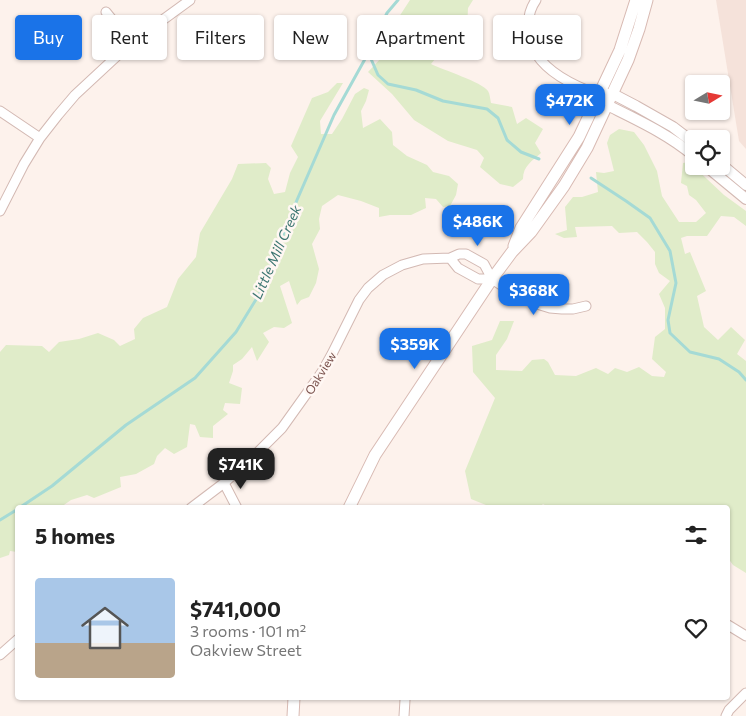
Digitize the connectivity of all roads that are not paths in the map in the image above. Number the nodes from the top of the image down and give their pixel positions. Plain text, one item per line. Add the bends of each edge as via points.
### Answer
1 (190, 0) edge
2 (536, 0) edge
3 (636, 0) edge
4 (647, 0) edge
5 (106, 12) dead end
6 (108, 15) edge
7 (167, 17) edge
8 (113, 60) edge
9 (613, 94) junction
10 (599, 95) junction
11 (607, 105) junction
12 (0, 111) edge
13 (685, 136) edge
14 (40, 138) junction
15 (685, 149) edge
16 (730, 172) edge
17 (717, 175) edge
18 (746, 185) edge
19 (746, 199) edge
20 (0, 211) edge
21 (512, 252) junction
22 (450, 258) junction
23 (492, 279) junction
24 (586, 306) dead end
25 (224, 483) junction
26 (195, 505) edge
27 (235, 505) edge
28 (350, 505) edge
29 (730, 626) edge
30 (746, 636) edge
31 (15, 642) edge
32 (0, 655) edge
33 (746, 692) edge
34 (294, 700) edge
35 (405, 700) dead end
36 (293, 716) edge
37 (404, 716) edge
38 (726, 716) edge

1 - 7 street
2 - 10 street via 528,20 536,55 560,76
3 - 10 main road via 620,50
4 - 9 main road via 628,60
5 - 6 street
8 - 14 street via 75,95
9 - 10 street
9 - 11 main road
9 - 13 street
10 - 11 street
10 - 21 main road via 579,137 521,228
11 - 15 street via 660,132
11 - 21 main road via 564,186 531,232
12 - 14 street
14 - 20 street
16 - 18 street
17 - 19 street
21 - 23 main road
22 - 23 street, Oakview via 458,268 478,279
22 - 23 street, Oakview via 466,254 484,264
22 - 25 street, Oakview via 423,259 402,265 383,274 368,288 322,372 297,409 282,428
23 - 24 street, Oakview via 522,298 550,308
23 - 28 main road via 375,455
25 - 26 street, Oakview
25 - 27 street
29 - 30 street
31 - 32 street
33 - 38 street
34 - 36 main road
35 - 37 street

